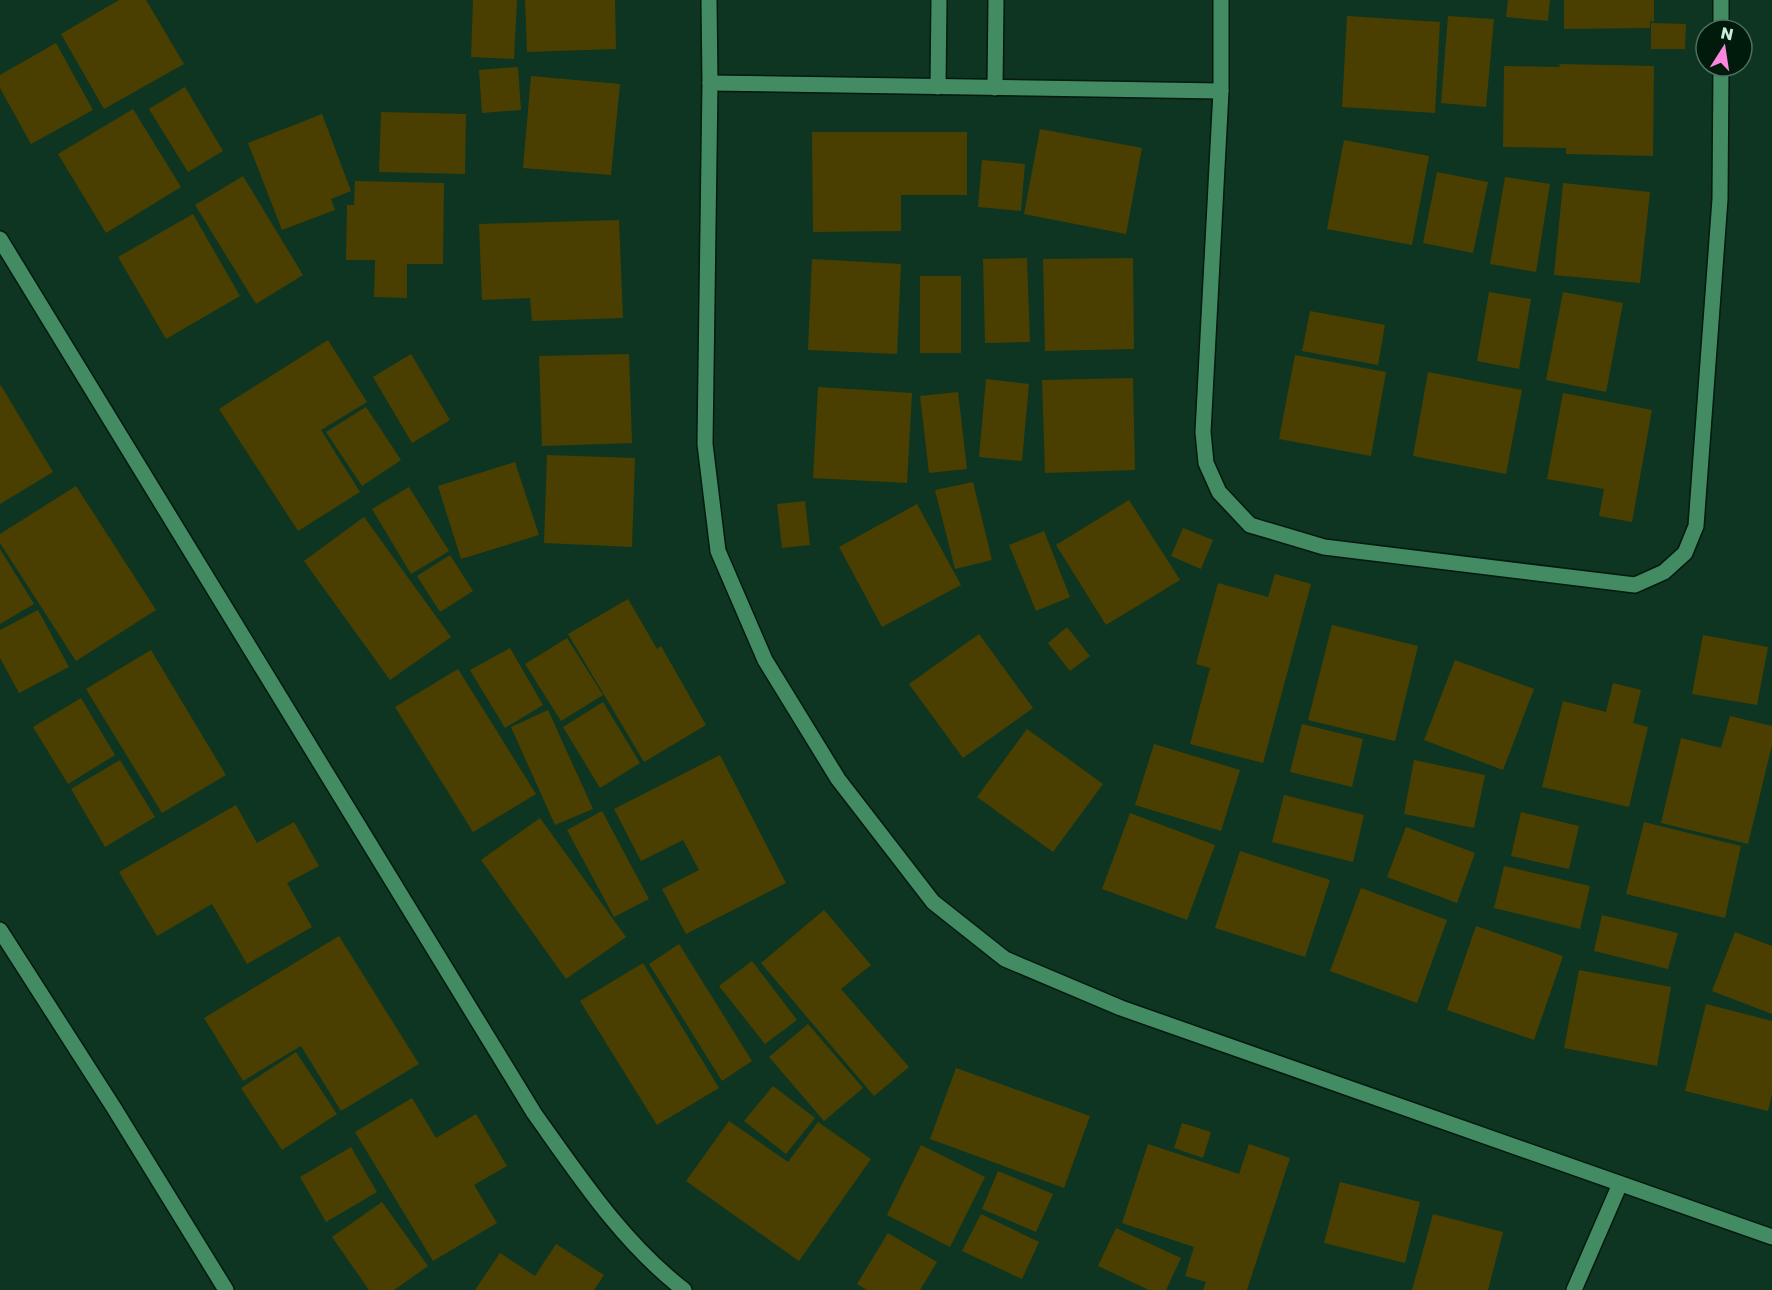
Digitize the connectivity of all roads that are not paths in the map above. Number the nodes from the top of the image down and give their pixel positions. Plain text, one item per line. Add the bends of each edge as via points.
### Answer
1 (709, 0) edge
2 (939, 0) edge
3 (996, 0) edge
4 (1221, 0) edge
5 (1721, 0) edge
6 (1721, 18) edge
7 (1721, 78) edge
8 (710, 83) junction
9 (938, 87) junction
10 (995, 88) junction
11 (1221, 91) junction
12 (0, 239) edge
13 (0, 930) edge
14 (1620, 1184) junction
15 (1772, 1237) edge
16 (226, 1290) edge
17 (684, 1290) edge
18 (1574, 1290) edge

1 - 8 street
2 - 9 street
3 - 10 street
4 - 11 street
5 - 6 street
7 - 11 street via 1720,199 1696,526 1684,553 1664,572 1635,585 1324,547 1251,525 1219,492 1206,463 1203,432
8 - 9 street
8 - 14 street via 705,444 718,551 765,660 832,769 933,902 1005,959 1121,1008
9 - 10 street
10 - 11 street
12 - 17 street via 534,1113 604,1210 663,1274
13 - 16 street
14 - 15 street
14 - 18 street

